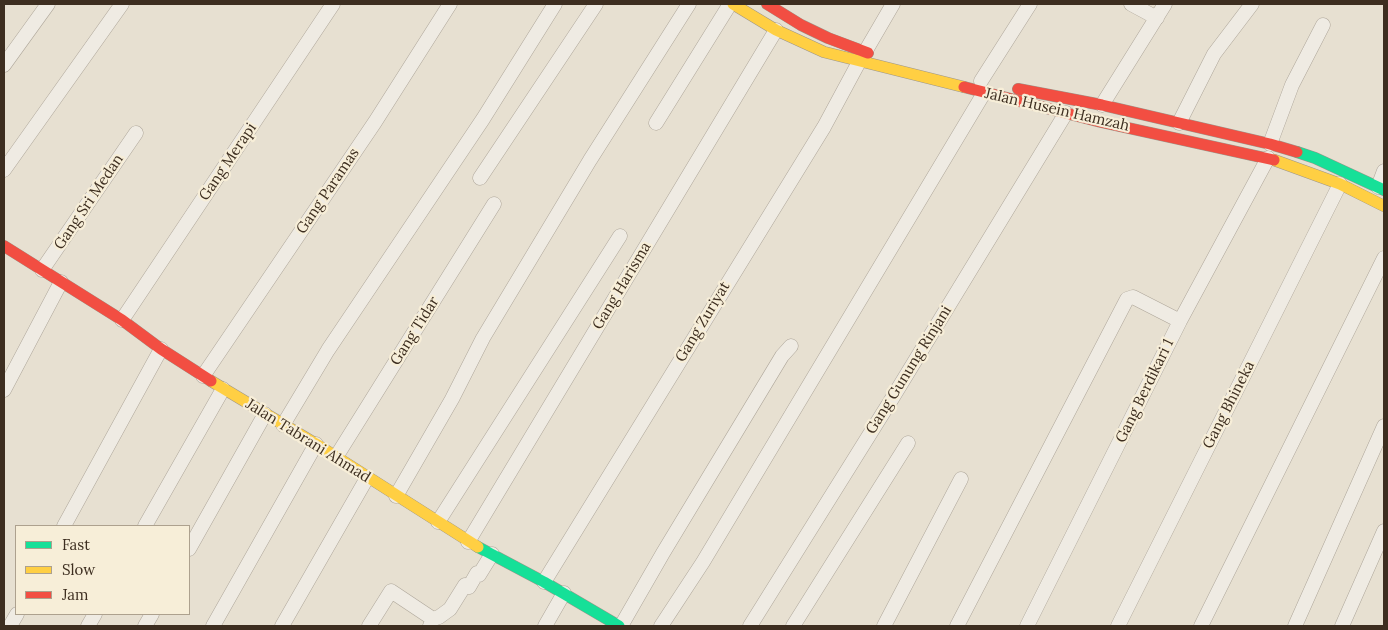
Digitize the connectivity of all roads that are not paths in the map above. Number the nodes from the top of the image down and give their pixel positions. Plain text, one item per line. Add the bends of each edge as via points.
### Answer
1 (48, 4) edge
2 (122, 4) edge
3 (333, 4) edge
4 (450, 4) edge
5 (555, 4) edge
6 (596, 4) edge
7 (689, 4) edge
8 (732, 4) edge
9 (767, 4) edge
10 (893, 4) edge
11 (1030, 4) edge
12 (1131, 4) edge
13 (1165, 4) edge
14 (1252, 4) edge
15 (1157, 18) junction
16 (1323, 24) dead end
17 (776, 30) junction
18 (862, 57) junction
19 (4, 65) edge
20 (982, 87) junction
21 (1102, 105) junction
22 (1066, 113) junction
23 (656, 123) dead end
24 (1179, 123) junction
25 (136, 133) dead end
26 (1270, 144) junction
27 (1268, 158) junction
28 (4, 170) edge
29 (1384, 171) edge
30 (480, 178) dead end
31 (1340, 184) junction
32 (1381, 188) edge
33 (494, 204) dead end
34 (1384, 206) edge
35 (620, 236) dead end
36 (4, 246) edge
37 (1384, 258) edge
38 (42, 270) junction
39 (61, 282) junction
40 (122, 320) junction
41 (1180, 320) junction
42 (791, 346) dead end
43 (161, 349) junction
44 (203, 376) junction
45 (223, 389) junction
46 (4, 390) edge
47 (265, 414) junction
48 (283, 425) junction
49 (1384, 426) edge
50 (908, 443) dead end
51 (316, 444) junction
52 (336, 457) junction
53 (367, 478) junction
54 (961, 479) dead end
55 (396, 496) junction
56 (438, 522) junction
57 (65, 525) edge
58 (146, 525) edge
59 (1384, 531) edge
60 (468, 542) junction
61 (190, 547) edge
62 (492, 554) junction
63 (544, 582) junction
64 (564, 593) junction
65 (16, 615) edge
66 (94, 615) edge
67 (151, 615) edge
68 (431, 623) edge
69 (10, 626) edge
70 (88, 626) edge
71 (145, 626) edge
72 (213, 626) edge
73 (282, 626) edge
74 (368, 626) edge
75 (545, 626) edge
76 (620, 626) edge
77 (661, 626) edge
78 (750, 626) edge
79 (793, 626) edge
80 (884, 626) edge
81 (957, 626) edge
82 (1027, 626) edge
83 (1118, 626) edge
84 (1201, 626) edge
85 (1294, 626) edge
86 (1342, 626) edge

1 - 19 street
2 - 28 street
3 - 40 street, Gang Merapi
4 - 44 street, Gang Paramas via 375,122
5 - 48 street via 483,119 328,350
6 - 30 street
7 - 55 street via 483,338
8 - 17 street, Jalan Husein Hamzah
8 - 23 street
9 - 18 street, Jalan Husein Hamzah
10 - 18 street, Gang Zuriyat
11 - 20 street
12 - 15 street
13 - 15 street
14 - 24 street via 1214,54
15 - 21 street
16 - 26 street via 1292,85
17 - 18 street, Jalan Husein Hamzah via 824,52
17 - 60 street, Gang Harisma
18 - 20 street, Jalan Husein Hamzah
18 - 63 street, Gang Zuriyat via 824,126
20 - 21 street, Jalan Husein Hamzah
20 - 22 street, Jalan Husein Hamzah
20 - 77 street via 712,547
21 - 24 street, Jalan Husein Hamzah
22 - 27 street, Jalan Husein Hamzah
22 - 78 street, Gang Gunung Rinjani
24 - 26 street, Jalan Husein Hamzah
25 - 38 street, Gang Sri Medan
26 - 32 street, Jalan Husein Hamzah via 1315,158
27 - 31 street, Jalan Husein Hamzah
27 - 41 street, Gang Berdikari 1
29 - 32 street
31 - 34 street, Jalan Husein Hamzah
31 - 83 street, Gang Bhineka
33 - 52 street, Gang Tidar
35 - 56 street
36 - 38 street, Jalan Tabrani Ahmad
37 - 84 street
38 - 39 street, Jalan Tabrani Ahmad
39 - 40 street, Jalan Tabrani Ahmad
39 - 46 street
40 - 43 street, Jalan Tabrani Ahmad
41 - 81 street via 1133,297 1127,299
41 - 82 street, Gang Berdikari 1
42 - 76 street
43 - 44 street, Jalan Tabrani Ahmad
43 - 57 street
44 - 45 street, Jalan Tabrani Ahmad
45 - 47 street, Jalan Tabrani Ahmad
45 - 58 street
47 - 48 street, Jalan Tabrani Ahmad
47 - 61 street
48 - 51 street, Jalan Tabrani Ahmad
49 - 85 street
50 - 79 street
51 - 52 street, Jalan Tabrani Ahmad
51 - 72 street
52 - 53 street, Jalan Tabrani Ahmad
53 - 55 street, Jalan Tabrani Ahmad
53 - 73 street
54 - 80 street
55 - 56 street, Jalan Tabrani Ahmad
56 - 60 street, Jalan Tabrani Ahmad
59 - 86 street
60 - 62 street, Jalan Tabrani Ahmad
62 - 63 street, Jalan Tabrani Ahmad
62 - 68 street via 469,587 465,585 450,609
63 - 64 street, Jalan Tabrani Ahmad
64 - 75 street
64 - 76 street, Jalan Tabrani Ahmad
65 - 69 street
66 - 70 street
67 - 71 street
68 - 74 street via 390,591

